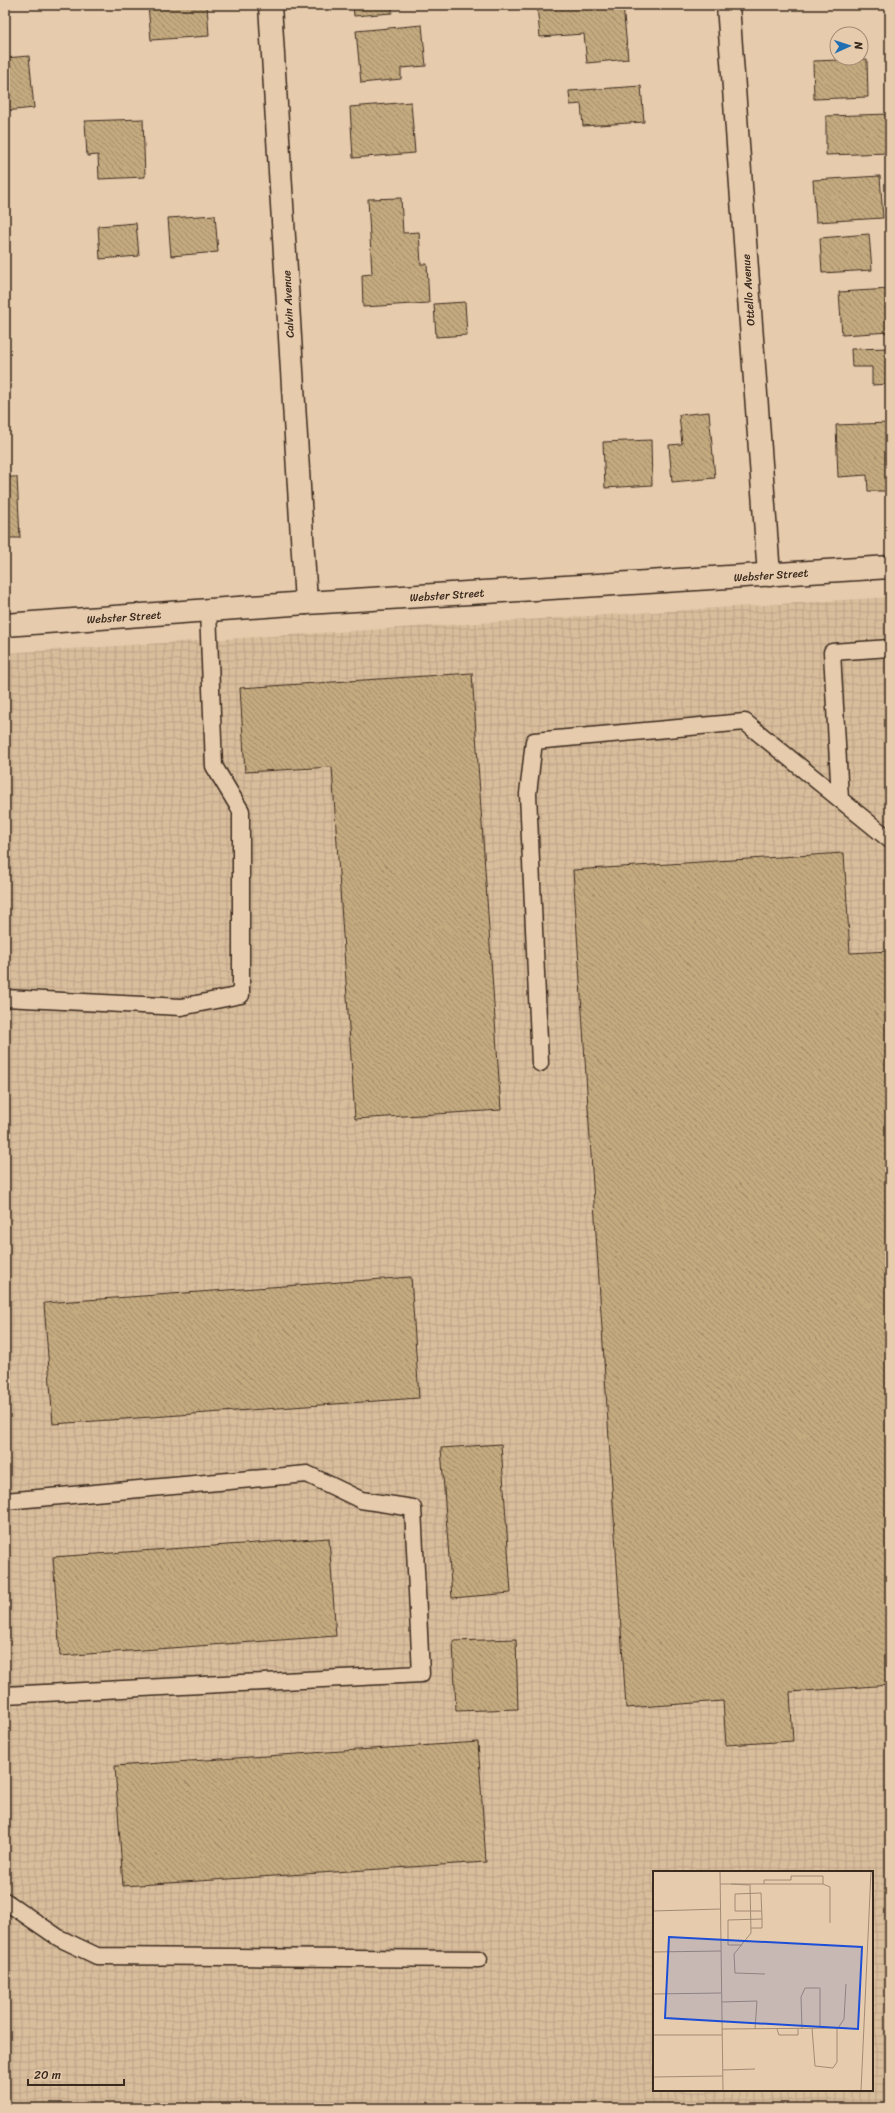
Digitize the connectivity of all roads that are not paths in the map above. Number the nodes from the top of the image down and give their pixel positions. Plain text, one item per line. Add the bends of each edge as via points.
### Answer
1 (270, 5) edge
2 (728, 5) edge
3 (890, 567) edge
4 (769, 575) junction
5 (306, 603) junction
6 (208, 610) junction
7 (5, 625) edge
8 (890, 648) edge
9 (840, 799) junction
10 (890, 840) edge
11 (5, 998) edge
12 (540, 1064) dead end
13 (5, 1500) edge
14 (5, 1695) edge
15 (5, 1902) edge
16 (479, 1959) dead end

1 - 5 street, Calvin Avenue
2 - 4 street, Ottello Avenue
3 - 4 street, Webster Street
4 - 5 street, Webster Street
5 - 6 street, Webster Street
6 - 7 street, Webster Street
6 - 11 lane via 214,766 241,811 241,995 181,1007
8 - 9 lane via 832,652
9 - 10 lane
9 - 12 lane via 745,722 534,741 528,794
13 - 14 lane via 307,1474 361,1500 414,1508 421,1674
15 - 16 lane via 59,1938 97,1956

